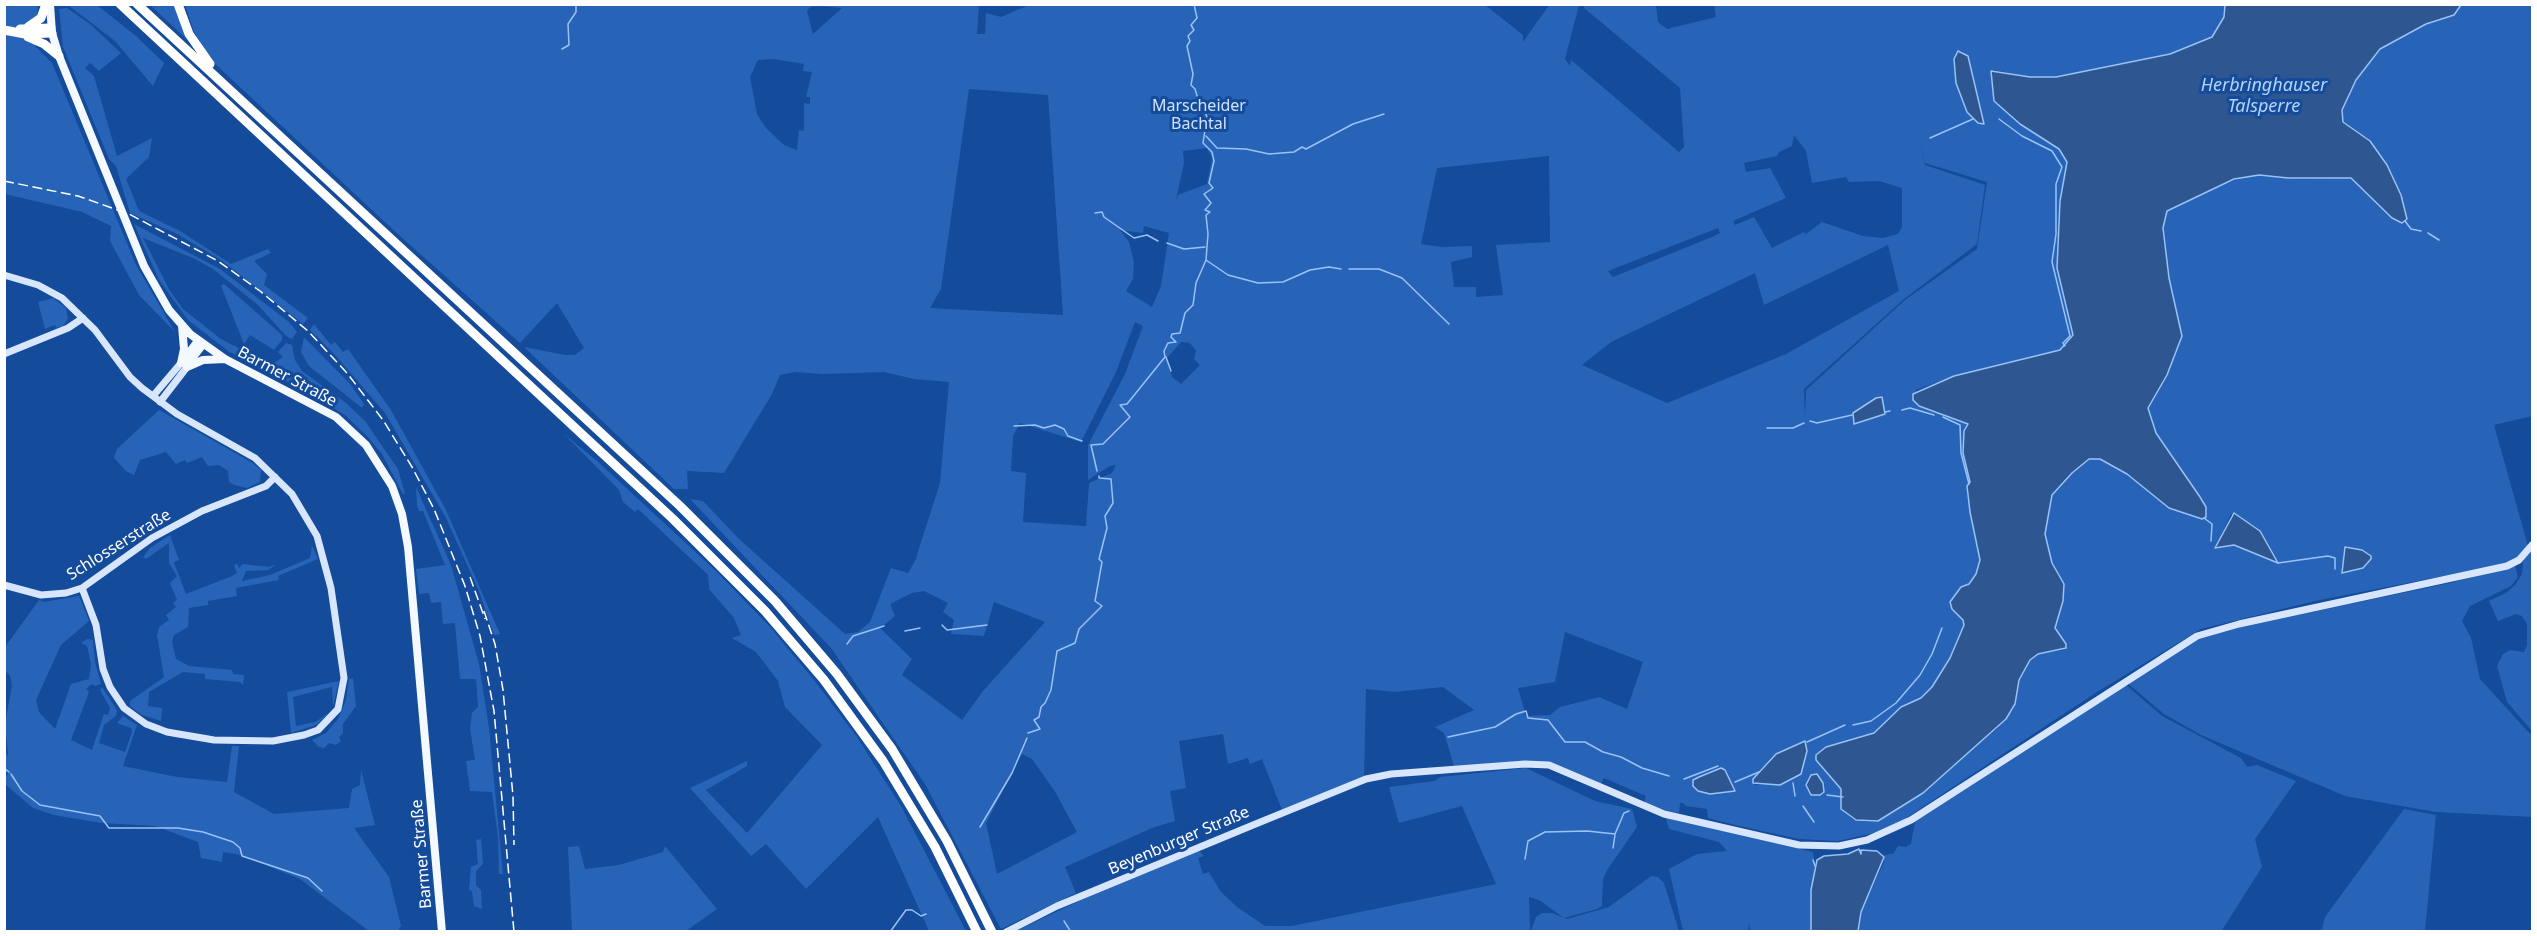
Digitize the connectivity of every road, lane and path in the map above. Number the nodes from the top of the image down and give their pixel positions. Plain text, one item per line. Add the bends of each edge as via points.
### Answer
1 (48, 4) edge
2 (120, 4) edge
3 (137, 4) edge
4 (178, 4) edge
5 (4, 30) edge
6 (25, 31) junction
7 (51, 31) junction
8 (58, 54) junction
9 (230, 89) junction
10 (4, 275) edge
11 (83, 318) junction
12 (182, 326) junction
13 (201, 342) junction
14 (4, 354) edge
15 (225, 359) junction
16 (184, 365) junction
17 (157, 399) junction
18 (275, 477) junction
19 (2532, 545) edge
20 (4, 585) edge
21 (82, 588) junction
22 (975, 928) edge
23 (442, 932) edge
24 (992, 932) edge
25 (1006, 932) edge

1 - 6 highway via 41,18
1 - 7 main road, Barmer Straße
2 - 22 highway via 765,610 831,689 895,780
3 - 9 highway
4 - 9 highway via 194,44
5 - 6 highway
6 - 7 highway
6 - 8 highway
7 - 8 main road, Barmer Straße
8 - 12 main road, Barmer Straße via 144,266
9 - 24 highway via 680,506 776,602 837,674 922,796
10 - 11 main road via 49,290
11 - 14 main road
11 - 17 main road via 130,377
12 - 13 main road, Barmer Straße
12 - 16 main road
13 - 15 main road, Barmer Straße
13 - 16 main road
15 - 16 main road
15 - 23 main road, Barmer Straße via 336,417 366,445 392,486 408,547
16 - 17 main road
17 - 18 main road via 255,459
18 - 21 main road, Schlosserstraße via 266,486 202,511 152,538
18 - 21 main road via 309,520 323,551 332,588 343,695 331,719 318,730 273,741 236,741 186,736 146,724 124,708 110,687 96,625
19 - 25 main road, Beyenburger Straße via 2519,560 2507,566 2197,636 1911,820 1861,842 1831,846 1799,844 1674,817 1544,764 1401,773 1365,780 1097,889
20 - 21 main road, Schlosserstraße via 41,595

